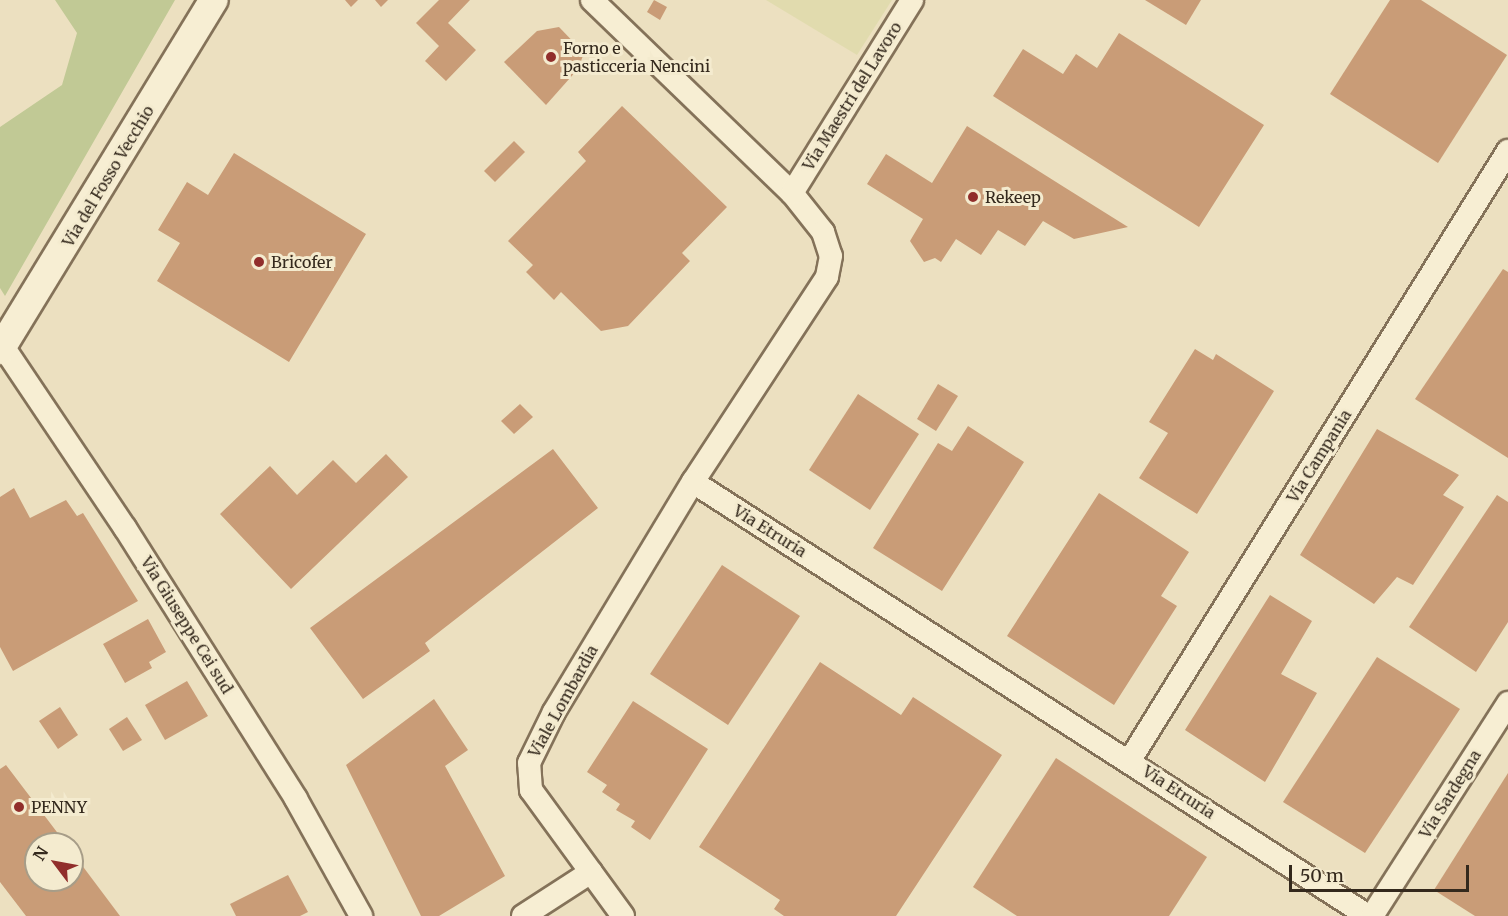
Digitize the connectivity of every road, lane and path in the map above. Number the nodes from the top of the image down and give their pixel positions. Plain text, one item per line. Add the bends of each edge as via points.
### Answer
1 (214, 0) edge
2 (592, 0) edge
3 (912, 0) edge
4 (1504, 165) edge
5 (792, 193) junction
6 (1, 346) edge
7 (693, 482) junction
8 (1508, 703) edge
9 (1130, 760) junction
10 (591, 872) junction
11 (361, 916) edge
12 (523, 916) edge
13 (623, 916) edge
14 (1370, 916) edge

1 - 6 street, Via del Fosso Vecchio
2 - 5 street
3 - 5 street, Via Maestri del Lavoro
4 - 9 street, Via Campania
5 - 7 street via 823,232 832,266
6 - 11 street, Via Giuseppe Cei sud via 125,528 296,799
7 - 9 street, Via Etruria
7 - 10 street, Viale Lombardia via 554,712 529,763 531,790
8 - 14 street, Via Sardegna
9 - 14 street, Via Etruria
10 - 12 street
10 - 13 street, Viale Lombardia

